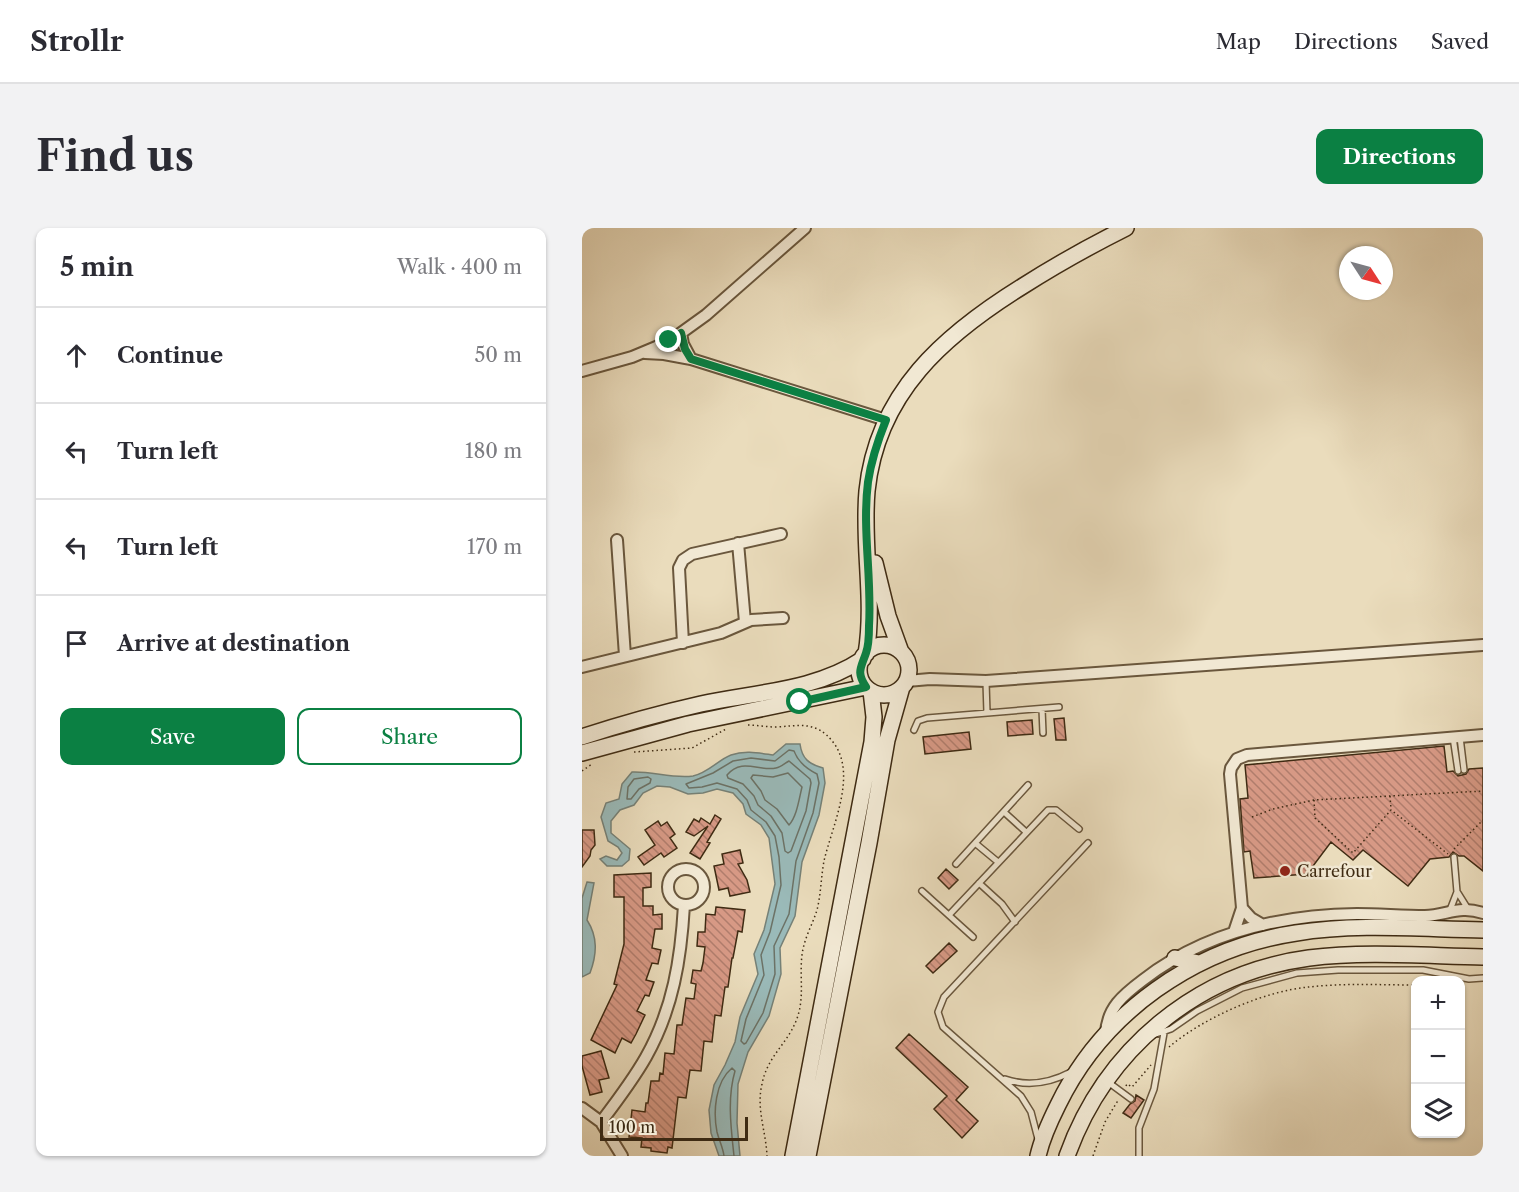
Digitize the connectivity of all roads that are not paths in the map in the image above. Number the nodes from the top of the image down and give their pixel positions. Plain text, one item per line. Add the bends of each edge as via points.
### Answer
1 (805, 228) edge
2 (1126, 228) edge
3 (681, 333) junction
4 (642, 353) junction
5 (691, 359) junction
6 (582, 371) edge
7 (886, 420) junction
8 (867, 530) junction
9 (781, 534) dead end
10 (617, 540) dead end
11 (738, 543) junction
12 (783, 618) dead end
13 (745, 622) junction
14 (683, 643) junction
15 (1483, 645) edge
16 (901, 652) junction
17 (625, 656) junction
18 (864, 656) junction
19 (582, 667) edge
20 (986, 681) junction
21 (904, 684) junction
22 (869, 689) junction
23 (837, 692) junction
24 (1059, 707) dead end
25 (1042, 709) junction
26 (987, 713) junction
27 (874, 717) junction
28 (914, 729) dead end
29 (1043, 733) dead end
30 (1483, 735) edge
31 (582, 737) edge
32 (1456, 737) junction
33 (582, 753) edge
34 (1461, 770) dead end
35 (1028, 785) dead end
36 (1004, 812) junction
37 (1079, 829) dead end
38 (1026, 832) junction
39 (975, 843) junction
40 (1088, 843) dead end
41 (1454, 856) dead end
42 (998, 862) junction
43 (956, 864) dead end
44 (979, 883) junction
45 (922, 891) dead end
46 (1457, 892) junction
47 (684, 905) dead end
48 (1242, 908) junction
49 (1468, 909) junction
50 (1449, 911) junction
51 (1483, 913) edge
52 (949, 915) junction
53 (1015, 922) junction
54 (1263, 925) junction
55 (1483, 930) edge
56 (1234, 932) junction
57 (973, 937) dead end
58 (1483, 957) edge
59 (1175, 958) junction
60 (1199, 963) junction
61 (1483, 978) edge
62 (1164, 1033) junction
63 (1106, 1034) junction
64 (1145, 1034) junction
65 (1081, 1064) junction
66 (998, 1076) junction
67 (1105, 1080) junction
68 (1131, 1099) dead end
69 (582, 1108) edge
70 (601, 1122) junction
71 (1039, 1152) edge
72 (622, 1156) edge
73 (793, 1156) edge
74 (808, 1156) edge
75 (1067, 1156) edge
76 (1138, 1156) edge

1 - 3 street
2 - 7 street via 1065,260 964,326 923,364
3 - 4 street
3 - 5 street
4 - 5 street
4 - 6 street
5 - 7 street
7 - 8 street via 868,480
8 - 16 street
8 - 18 street via 870,617
9 - 11 street
10 - 17 street
11 - 13 street
11 - 14 street via 692,554 680,564
12 - 13 street
13 - 14 street via 726,632
14 - 17 street
15 - 20 street
16 - 18 street via 883,646
16 - 21 street via 908,662 909,675
17 - 19 street
18 - 22 street via 860,674
18 - 31 street via 837,674 809,683 702,704
20 - 21 street via 930,679
20 - 26 lane
21 - 22 street via 888,695
21 - 74 street via 887,740
22 - 23 street
22 - 27 street
23 - 27 street via 855,698
23 - 33 street via 652,732
24 - 25 lane
25 - 26 lane
25 - 29 lane
26 - 28 lane via 922,719
27 - 73 street via 873,742
30 - 32 street
32 - 34 lane
32 - 48 street via 1237,759 1230,774
35 - 36 lane
36 - 38 lane
36 - 39 lane
37 - 38 lane via 1050,809
38 - 42 lane
39 - 42 lane
39 - 43 lane
40 - 53 lane
41 - 46 lane
42 - 44 lane
44 - 52 lane
44 - 53 lane
45 - 52 lane
46 - 49 lane
46 - 50 lane
47 - 70 street via 678,972 665,1017 645,1058
48 - 54 street
48 - 56 street
49 - 50 street
49 - 51 street
50 - 54 street via 1430,915 1311,916
52 - 57 lane
53 - 66 lane via 944,998 938,1012 943,1027
54 - 56 street
55 - 60 street via 1317,930 1250,943
56 - 59 street
58 - 64 street via 1336,956 1281,963 1207,990
59 - 60 street
59 - 63 street via 1118,1000 1110,1013
60 - 63 street via 1151,994
61 - 62 lane via 1423,970 1297,974 1227,995
62 - 64 lane
62 - 76 lane via 1154,1089 1139,1128
63 - 65 street
64 - 67 street
65 - 66 lane via 1062,1077 1044,1082 1019,1083
65 - 71 street
66 - 71 lane via 1026,1104 1034,1121
67 - 68 lane
67 - 75 street via 1084,1115
69 - 70 street
70 - 72 street

